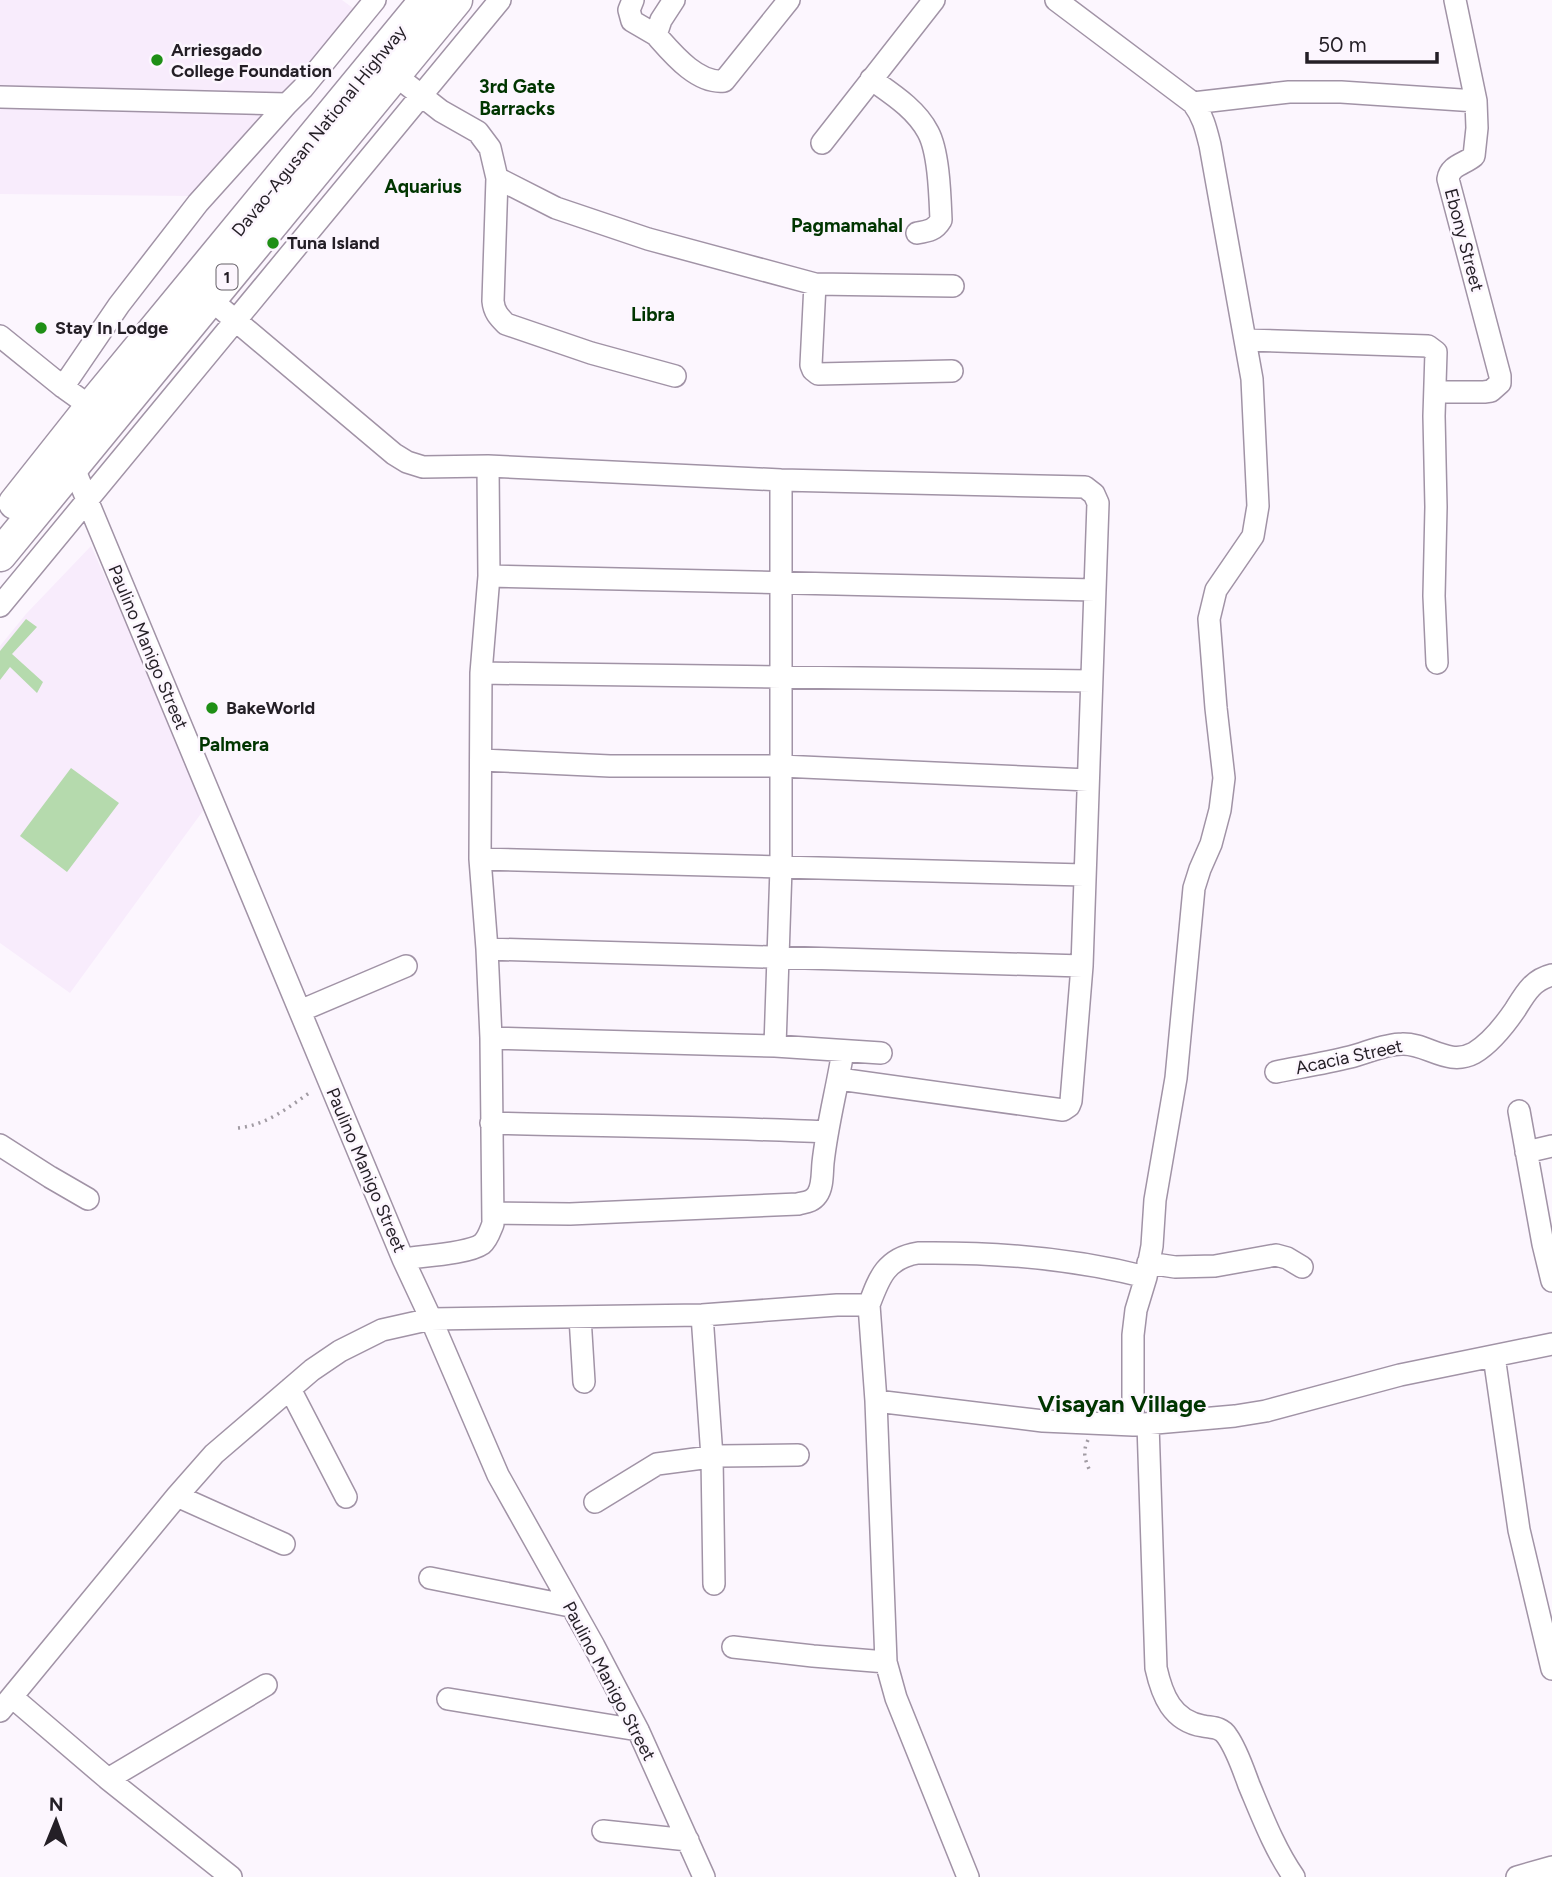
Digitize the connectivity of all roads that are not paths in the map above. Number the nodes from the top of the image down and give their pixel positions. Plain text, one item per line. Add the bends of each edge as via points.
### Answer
1 (375, 0) edge
2 (426, 0) edge
3 (456, 0) edge
4 (500, 0) edge
5 (634, 0) edge
6 (674, 0) edge
7 (788, 0) edge
8 (934, 0) edge
9 (1056, 0) edge
10 (1455, 0) edge
11 (656, 35) junction
12 (395, 75) junction
13 (871, 79) junction
14 (303, 88) junction
15 (420, 95) junction
16 (0, 97) edge
17 (1476, 101) junction
18 (1193, 103) junction
19 (287, 104) junction
20 (334, 113) junction
21 (822, 144) dead end
22 (497, 178) junction
23 (917, 233) dead end
24 (814, 284) junction
25 (953, 286) dead end
26 (209, 299) junction
27 (234, 320) junction
28 (0, 336) edge
29 (1246, 340) junction
30 (952, 371) dead end
31 (675, 376) dead end
32 (63, 387) junction
33 (1436, 392) junction
34 (91, 407) junction
35 (64, 459) junction
36 (488, 466) junction
37 (781, 480) junction
38 (87, 500) junction
39 (0, 522) edge
40 (0, 555) edge
41 (489, 576) junction
42 (782, 583) junction
43 (1095, 590) junction
44 (0, 606) edge
45 (1437, 663) dead end
46 (481, 673) junction
47 (780, 676) junction
48 (1091, 681) junction
49 (481, 760) junction
50 (782, 766) junction
51 (1088, 780) junction
52 (480, 859) junction
53 (781, 868) junction
54 (1084, 875) junction
55 (487, 949) junction
56 (777, 958) junction
57 (406, 966) dead end
58 (1082, 966) junction
59 (1552, 975) edge
60 (300, 1010) junction
61 (491, 1038) junction
62 (775, 1046) junction
63 (843, 1051) junction
64 (881, 1052) dead end
65 (1276, 1072) dead end
66 (839, 1079) junction
67 (1519, 1111) dead end
68 (491, 1123) junction
69 (826, 1132) junction
70 (0, 1145) edge
71 (1552, 1146) edge
72 (1525, 1152) junction
73 (88, 1199) dead end
74 (493, 1213) junction
75 (403, 1259) junction
76 (1301, 1267) dead end
77 (1147, 1270) junction
78 (1552, 1281) edge
79 (869, 1306) junction
80 (702, 1315) junction
81 (580, 1317) junction
82 (431, 1319) junction
83 (1552, 1345) edge
84 (1494, 1356) junction
85 (584, 1382) dead end
86 (290, 1390) junction
87 (876, 1401) junction
88 (1141, 1425) junction
89 (798, 1455) dead end
90 (712, 1457) junction
91 (177, 1496) junction
92 (346, 1497) dead end
93 (595, 1502) dead end
94 (284, 1544) dead end
95 (430, 1578) dead end
96 (714, 1584) dead end
97 (570, 1606) junction
98 (733, 1647) dead end
99 (886, 1662) junction
100 (1552, 1669) edge
101 (266, 1685) dead end
102 (448, 1699) dead end
103 (6, 1704) edge
104 (638, 1730) junction
105 (108, 1779) junction
106 (603, 1830) dead end
107 (688, 1840) junction
108 (1552, 1867) edge
109 (231, 1877) edge
110 (704, 1877) edge
111 (968, 1877) edge
112 (1294, 1877) edge
113 (1517, 1877) edge

1 - 14 street
2 - 20 highway, Davao-Agusan National Highway / 1
3 - 12 highway, Davao-Agusan National Highway / 1
4 - 15 street
5 - 11 street via 629,10 632,21
6 - 11 street
7 - 11 street via 724,81 714,82 680,61
8 - 13 street
9 - 18 street
10 - 17 street, Ebony Street
12 - 15 street
12 - 26 highway, Davao-Agusan National Highway / 1
13 - 21 street
13 - 23 street via 917,116 934,146 941,220 936,228
14 - 19 street
14 - 20 street
15 - 22 street via 478,132 490,148
15 - 27 street
16 - 19 street
17 - 18 street via 1289,92
17 - 33 street, Ebony Street via 1474,156 1452,169 1448,179 1500,383 1491,391
18 - 29 street via 1205,125
19 - 32 street via 198,203
20 - 34 highway, Davao-Agusan National Highway / 1
22 - 24 street via 556,208 648,239
22 - 31 street via 493,301 501,319 591,353
24 - 25 street
24 - 30 street via 811,365 818,374
26 - 27 street
26 - 35 highway, Davao-Agusan National Highway / 1
27 - 36 street via 407,462 423,467
27 - 38 street
28 - 32 street
29 - 33 street via 1428,346 1436,352
29 - 77 street via 1258,506 1253,536 1216,590 1209,619 1224,778 1211,844 1194,888 1177,1078
32 - 34 street
33 - 45 street
34 - 35 highway, Davao-Agusan National Highway / 1
35 - 38 street, Paulino Manigo Street
35 - 39 highway, Davao-Agusan National Highway / 1
35 - 40 highway, Davao-Agusan National Highway / 1
36 - 37 street
36 - 41 street
37 - 42 street
37 - 43 street via 1085,487 1098,503
38 - 44 street
38 - 60 street, Paulino Manigo Street
41 - 42 street
41 - 46 street
42 - 43 street
42 - 47 street
43 - 48 street
46 - 47 street
46 - 49 street
47 - 48 street
47 - 50 street
48 - 51 street
49 - 50 street
49 - 52 street
50 - 51 street
50 - 53 street
51 - 54 street
52 - 53 street
52 - 55 street
53 - 54 street
53 - 56 street
54 - 58 street
55 - 56 street
55 - 61 street
56 - 58 street
56 - 62 street
57 - 60 street
58 - 66 street via 1071,1101 1063,1110
59 - 65 street, Acacia Street via 1538,979 1494,1037 1473,1053 1453,1058 1402,1044
60 - 75 street, Paulino Manigo Street
61 - 62 street
61 - 68 street
62 - 63 street
63 - 64 street
63 - 66 street
66 - 69 street
67 - 72 street
68 - 69 street
68 - 74 street
69 - 74 street via 820,1189 809,1202 570,1214
70 - 73 street
71 - 72 street
72 - 78 street
74 - 75 street via 490,1232 480,1245
75 - 82 street, Paulino Manigo Street
76 - 77 street via 1276,1255 1215,1266
77 - 79 street via 995,1254 918,1253 896,1260 885,1270
77 - 88 street via 1133,1335
79 - 80 street
79 - 87 street
80 - 81 street
80 - 90 street
81 - 82 street
81 - 85 street
82 - 86 street via 382,1330 340,1351
82 - 97 street, Paulino Manigo Street via 498,1475
83 - 84 street
84 - 88 street via 1265,1411
84 - 100 street via 1519,1530
86 - 91 street via 214,1454
86 - 92 street
87 - 88 street via 1043,1421
87 - 99 street
88 - 112 street via 1161,1689 1182,1719 1219,1729 1227,1736
89 - 90 street
90 - 93 street via 657,1464
90 - 96 street
91 - 94 street
91 - 103 street
95 - 97 street
97 - 104 street, Paulino Manigo Street
98 - 99 street
99 - 111 street via 896,1699
101 - 105 street
102 - 104 street
103 - 105 street
104 - 107 street, Paulino Manigo Street
105 - 109 street
106 - 107 street
107 - 110 street, Paulino Manigo Street
108 - 113 street

